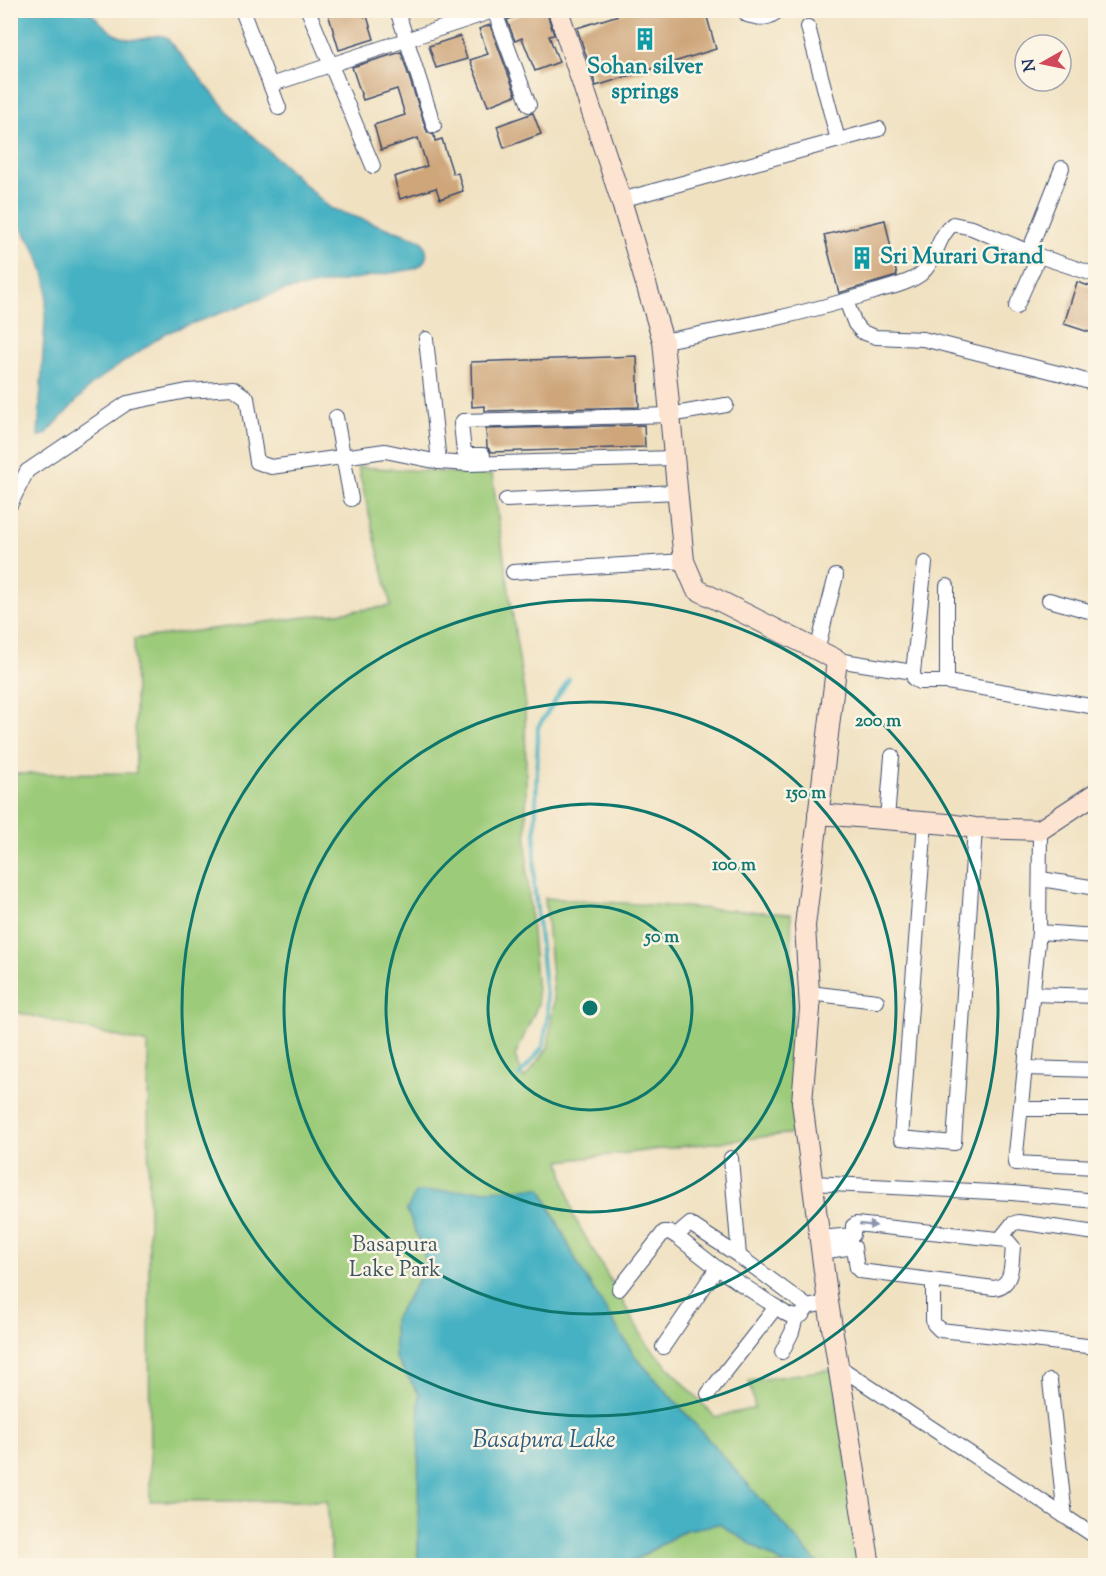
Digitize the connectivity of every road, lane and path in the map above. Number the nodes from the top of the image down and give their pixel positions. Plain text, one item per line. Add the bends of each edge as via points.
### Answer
1 (242, 10) edge
2 (308, 10) edge
3 (397, 10) edge
4 (558, 10) edge
5 (745, 10) edge
6 (779, 10) edge
7 (495, 11) edge
8 (808, 27) dead end
9 (407, 40) junction
10 (330, 65) junction
11 (270, 85) junction
12 (529, 105) dead end
13 (279, 108) dead end
14 (434, 126) dead end
15 (879, 129) dead end
16 (838, 140) junction
17 (373, 166) dead end
18 (1062, 168) dead end
19 (621, 200) junction
20 (1034, 253) junction
21 (1095, 275) edge
22 (846, 301) junction
23 (1016, 307) dead end
24 (426, 339) dead end
25 (663, 341) junction
26 (1095, 384) edge
27 (726, 405) dead end
28 (670, 415) junction
29 (336, 417) dead end
30 (674, 454) junction
31 (344, 456) junction
32 (440, 462) junction
33 (677, 492) junction
34 (351, 499) dead end
35 (506, 500) dead end
36 (10, 505) edge
37 (684, 561) junction
38 (925, 563) dead end
39 (513, 572) dead end
40 (836, 576) dead end
41 (947, 586) dead end
42 (1049, 600) dead end
43 (1095, 613) edge
44 (817, 650) junction
45 (837, 660) junction
46 (913, 672) junction
47 (947, 682) junction
48 (1095, 707) edge
49 (892, 756) dead end
50 (1095, 793) edge
51 (818, 814) junction
52 (887, 819) junction
53 (925, 822) junction
54 (975, 828) junction
55 (1040, 830) junction
56 (1041, 879) junction
57 (1095, 888) edge
58 (1039, 932) junction
59 (1095, 936) edge
60 (809, 993) junction
61 (1033, 994) junction
62 (1095, 996) edge
63 (877, 1001) dead end
64 (1025, 1068) junction
65 (1095, 1070) edge
66 (1021, 1109) junction
67 (1095, 1109) edge
68 (731, 1158) dead end
69 (1095, 1167) edge
70 (812, 1183) junction
71 (1095, 1201) edge
72 (1095, 1233) edge
73 (676, 1236) junction
74 (1000, 1239) junction
75 (853, 1241) junction
76 (820, 1245) junction
77 (739, 1256) junction
78 (717, 1268) junction
79 (933, 1281) junction
80 (619, 1288) dead end
81 (828, 1302) junction
82 (808, 1306) junction
83 (776, 1307) junction
84 (796, 1317) junction
85 (663, 1347) dead end
86 (1095, 1347) edge
87 (782, 1352) dead end
88 (838, 1366) junction
89 (1050, 1381) dead end
90 (708, 1394) dead end
91 (1065, 1517) junction
92 (1095, 1537) edge
93 (870, 1566) edge

1 - 11 street
2 - 10 street
3 - 9 street
4 - 19 street
5 - 6 street via 747,15 761,19
7 - 9 street
7 - 12 street
8 - 16 street
9 - 10 street
9 - 14 street
10 - 11 street
10 - 17 street
11 - 13 street
15 - 16 street
16 - 19 street
18 - 20 street
19 - 25 street
20 - 21 street
20 - 22 street via 953,224 921,274
20 - 23 street
22 - 25 street
22 - 26 street via 855,324 862,332 876,337 923,339
24 - 32 street
25 - 28 street
27 - 28 street
28 - 30 street
28 - 30 street via 466,420 461,424 463,450 467,455
29 - 31 street
30 - 32 street via 513,463
30 - 33 street
31 - 32 street via 385,451
31 - 34 street
31 - 36 street via 271,467 257,462 246,398 233,388 187,391 127,403 27,471
33 - 35 street
33 - 37 street
37 - 39 street
37 - 44 street via 696,589
38 - 46 street
40 - 44 street
41 - 47 street
42 - 43 street
44 - 45 street
45 - 46 street
45 - 51 street
46 - 47 street via 914,679 919,681
47 - 48 street
49 - 52 street
50 - 55 street
51 - 52 street
51 - 60 street via 805,926
52 - 53 street
53 - 54 street
53 - 54 street via 901,1138 954,1143
54 - 55 street
55 - 56 street
56 - 57 street
56 - 58 street
58 - 59 street
58 - 61 street
60 - 63 street
60 - 70 street via 802,1102
61 - 62 street
61 - 64 street
64 - 65 street
64 - 66 street
66 - 67 street
66 - 69 street via 1016,1163
68 - 77 street
70 - 71 street
70 - 76 street
72 - 74 street via 1018,1222
73 - 77 street via 690,1224
73 - 78 street
73 - 80 street via 664,1232
75 -> 74 street via 855,1224
74 - 79 street via 1007,1240 1012,1247 1011,1273 1005,1284 993,1288
75 - 76 street
75 - 79 street via 860,1271
76 - 81 street
77 - 82 street
78 - 83 street
78 - 85 street
79 - 86 street via 933,1320 940,1330
81 - 82 street
81 - 88 street
82 - 84 street via 802,1316
83 - 84 street
83 - 90 street
84 - 87 street
88 - 91 street
88 - 93 street
89 - 91 street
91 - 92 street

